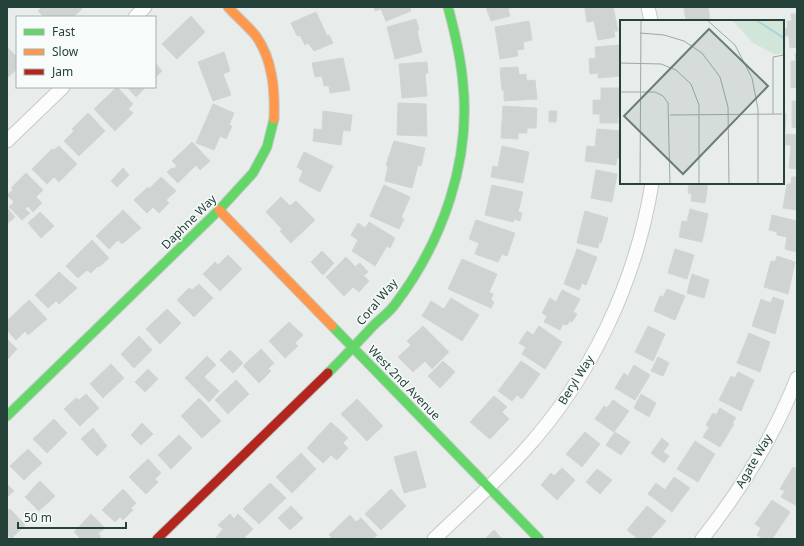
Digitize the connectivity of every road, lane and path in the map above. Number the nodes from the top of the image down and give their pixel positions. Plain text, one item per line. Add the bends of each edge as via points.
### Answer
1 (145, 7) edge
2 (228, 7) edge
3 (448, 7) edge
4 (648, 7) edge
5 (136, 16) edge
6 (651, 20) edge
7 (62, 88) edge
8 (7, 141) edge
9 (652, 184) edge
10 (219, 210) junction
11 (353, 348) junction
12 (797, 378) edge
13 (7, 416) edge
14 (488, 487) junction
15 (157, 539) edge
16 (434, 539) edge
17 (539, 539) edge
18 (702, 539) edge

1 - 5 street
2 - 10 street, Daphne Way via 256,37 268,62 275,91 274,124 267,147 253,173
3 - 11 street, Coral Way via 457,35 465,84 464,130 459,169 446,212 424,261 395,304
4 - 6 street
7 - 8 street
9 - 14 street, Beryl Way via 630,276 603,336 558,408 523,452
10 - 11 street, West 2nd Avenue
10 - 13 street, Daphne Way
11 - 14 street, West 2nd Avenue
11 - 15 street, Coral Way
12 - 18 street, Agate Way via 758,457
14 - 16 street, Beryl Way
14 - 17 street, West 2nd Avenue

